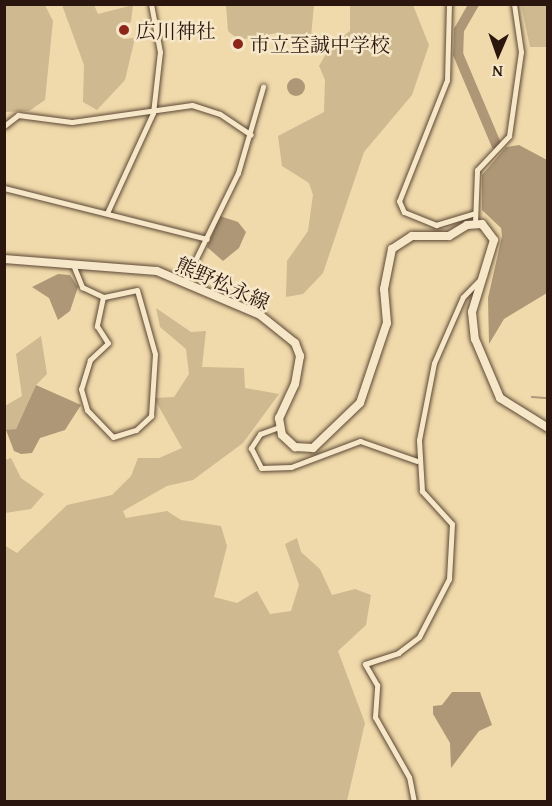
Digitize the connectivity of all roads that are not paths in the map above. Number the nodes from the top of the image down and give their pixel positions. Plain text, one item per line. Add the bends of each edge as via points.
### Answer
1 (151, 4) edge
2 (449, 4) edge
3 (514, 4) edge
4 (263, 87) dead end
5 (153, 113) junction
6 (4, 126) edge
7 (251, 135) junction
8 (4, 188) edge
9 (107, 213) junction
10 (474, 219) junction
11 (207, 239) junction
12 (4, 259) edge
13 (74, 267) junction
14 (484, 275) junction
15 (185, 281) junction
16 (103, 297) junction
17 (279, 427) junction
18 (548, 428) edge
19 (304, 449) junction
20 (307, 459) junction
21 (417, 461) junction
22 (414, 801) edge

1 - 5 street via 160,52
2 - 10 street via 447,80 399,201 404,212 436,225
3 - 10 street via 521,52 509,136 477,170
4 - 7 street
5 - 6 street via 72,122 18,115
5 - 7 street via 192,105 210,109
5 - 9 street
7 - 11 street
8 - 9 street
9 - 11 street
10 - 14 main road via 487,228 494,240
10 - 19 main road via 449,236 401,239 392,249 384,289 387,323 360,403 321,445
11 - 15 street
12 - 13 main road, 熊野松永線
13 - 15 main road, 熊野松永線 via 135,268
13 - 16 street via 82,286
14 - 18 main road via 472,326 484,365 506,405
14 - 21 street via 458,307 431,372
15 - 17 main road, 熊野松永線 via 260,315 295,344 300,369
16 - 16 street via 97,326 108,343 90,360 81,389 87,410 113,437 136,430 151,417 155,354 137,290
17 - 19 main road via 288,442
17 - 20 street via 260,434 250,448 255,463 277,469
19 - 20 street
20 - 21 street via 360,441
21 - 22 street via 425,475 422,491 452,524 449,579 419,637 398,653 365,664 377,685 375,717 409,777

